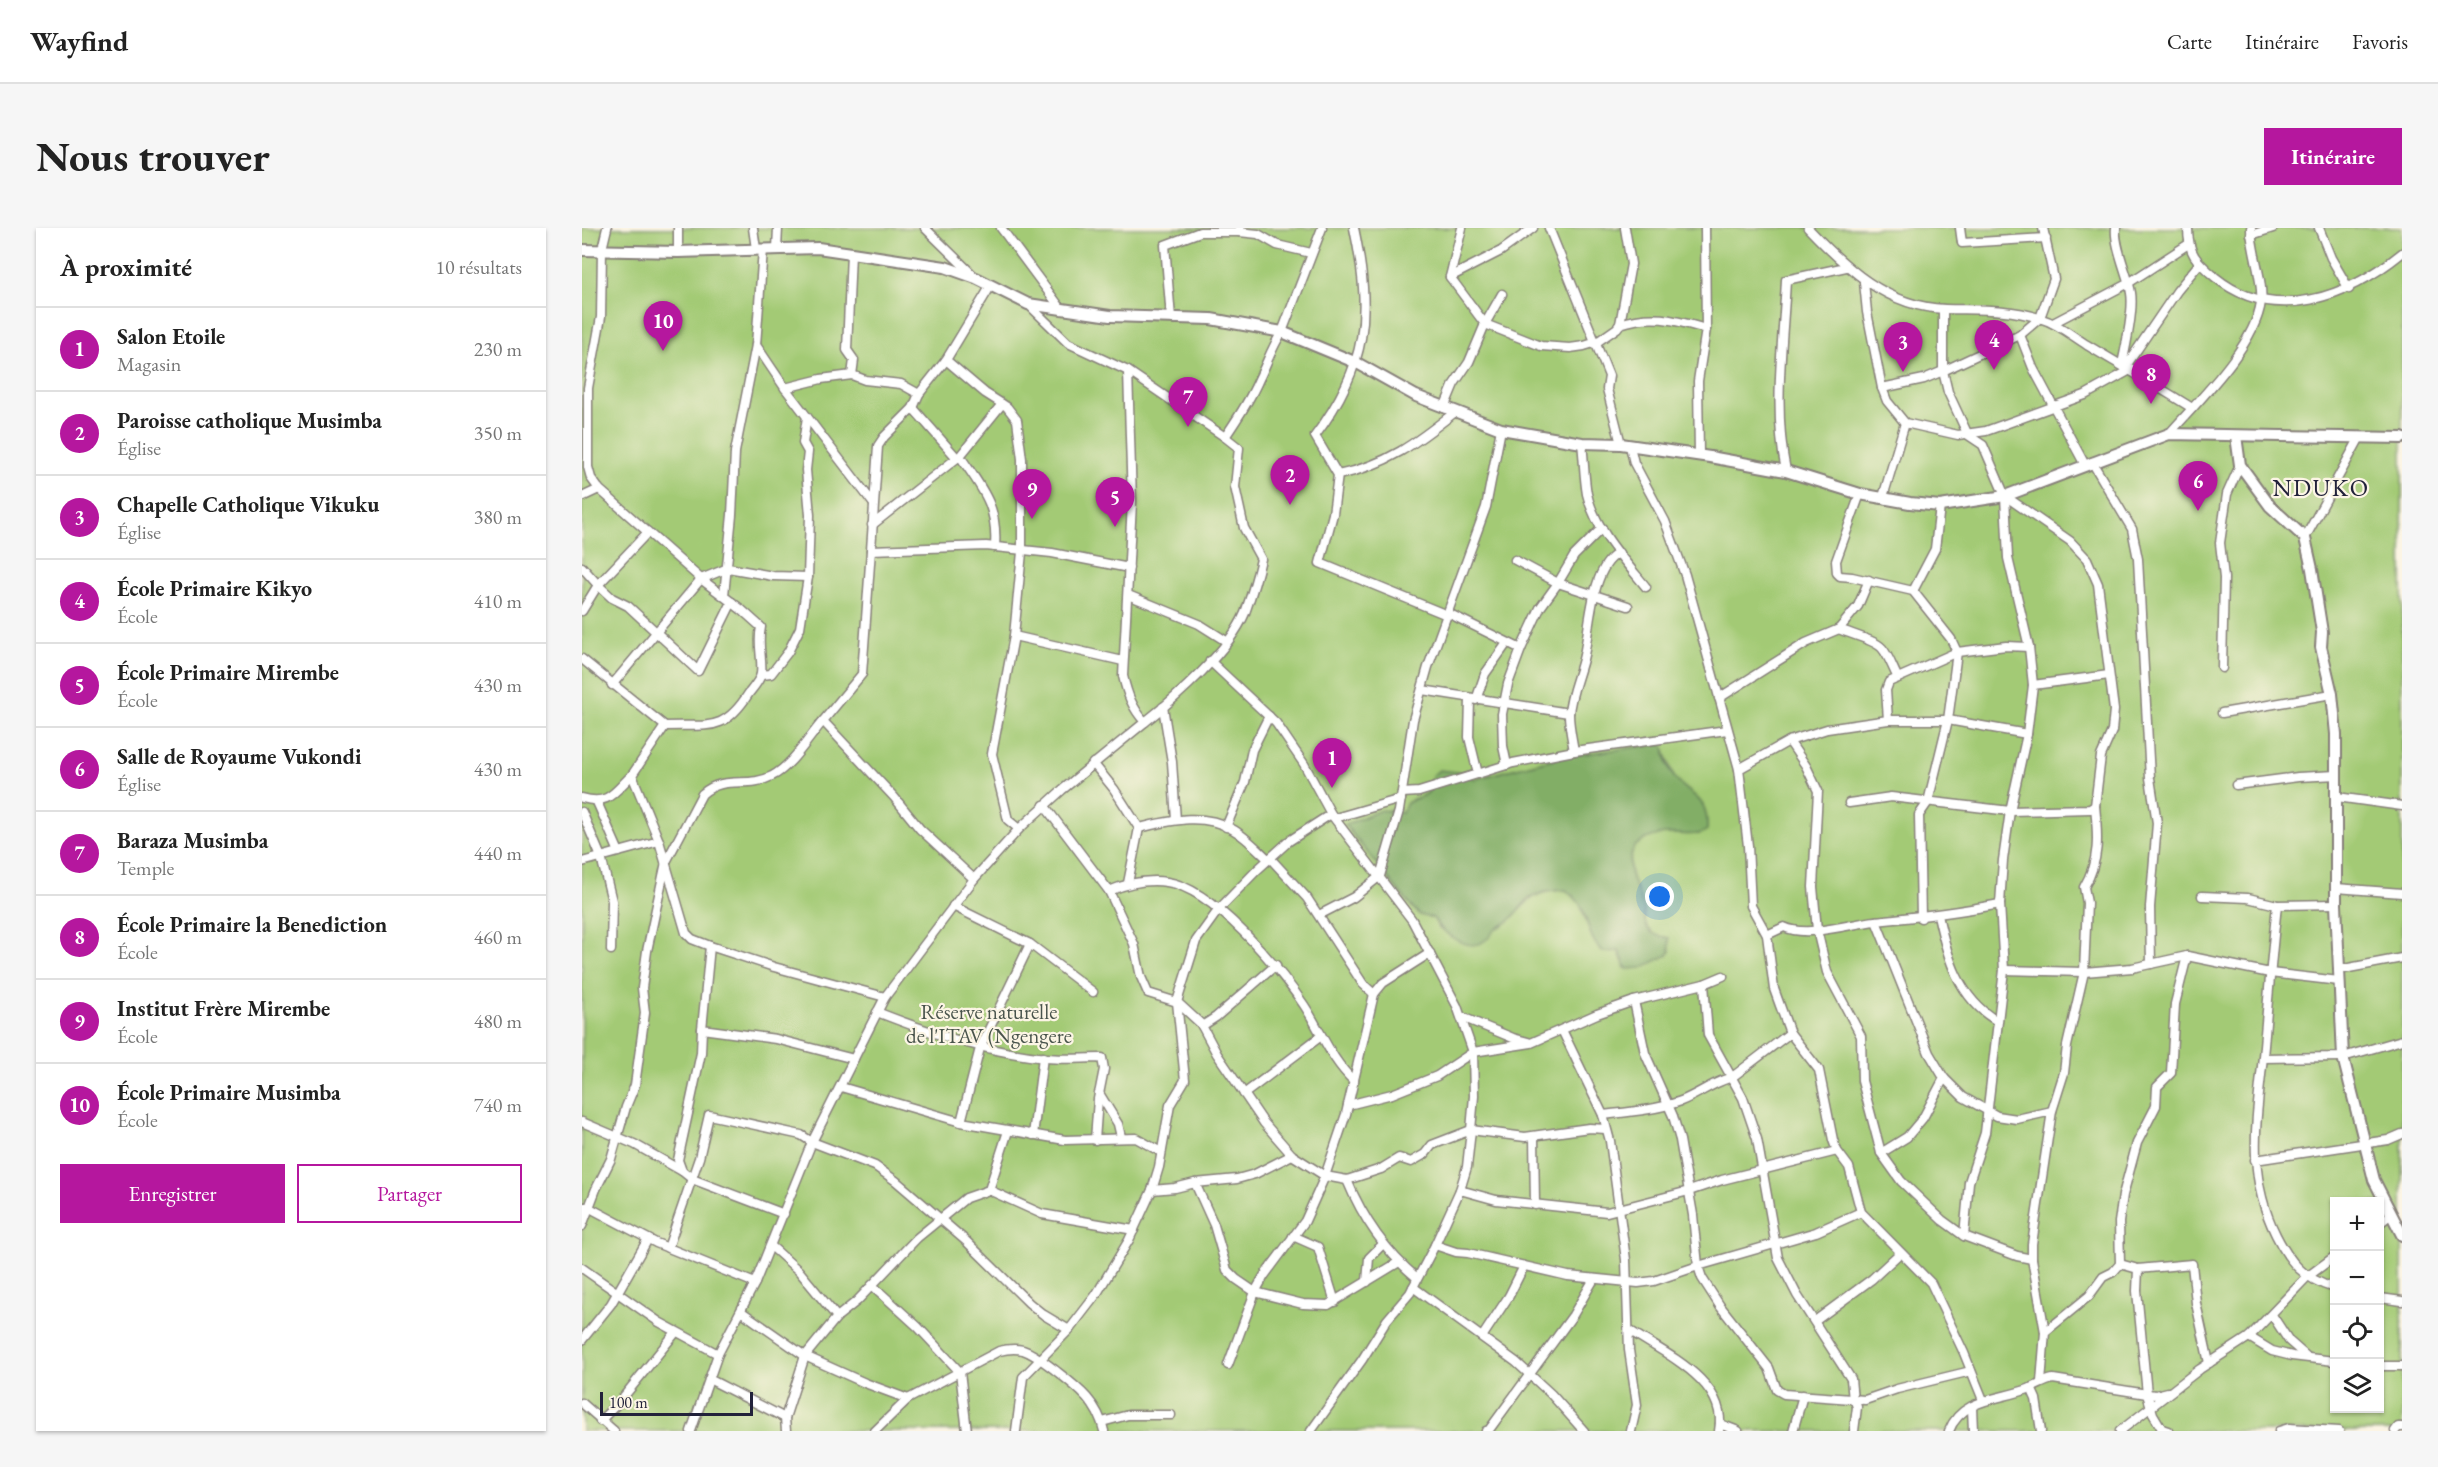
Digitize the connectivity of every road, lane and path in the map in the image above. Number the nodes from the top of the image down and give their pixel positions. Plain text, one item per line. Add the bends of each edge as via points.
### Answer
1 (607, 228) edge
2 (678, 228) edge
3 (753, 228) edge
4 (778, 228) edge
5 (925, 228) edge
6 (1000, 228) edge
7 (1322, 228) edge
8 (1354, 228) edge
9 (1359, 228) edge
10 (1462, 228) edge
11 (1533, 228) edge
12 (1549, 228) edge
13 (1625, 228) edge
14 (1705, 228) edge
15 (1808, 228) edge
16 (1960, 228) edge
17 (2043, 228) edge
18 (2116, 228) edge
19 (2188, 228) edge
20 (2273, 228) edge
21 (2319, 228) edge
22 (1239, 230) edge
23 (2251, 232) edge
24 (2046, 238) junction
25 (2187, 244) junction
26 (602, 249) junction
27 (759, 249) junction
28 (777, 249) junction
29 (582, 250) edge
30 (678, 252) junction
31 (851, 253) junction
32 (1311, 253) junction
33 (2402, 253) edge
34 (2199, 264) junction
35 (1846, 267) junction
36 (1450, 277) junction
37 (976, 278) junction
38 (1864, 282) junction
39 (2127, 284) junction
40 (990, 286) junction
41 (2349, 289) junction
42 (1502, 294) dead end
43 (2262, 300) junction
44 (1028, 304) junction
45 (1942, 309) junction
46 (1062, 310) junction
47 (1171, 318) junction
48 (2040, 318) junction
49 (2053, 323) junction
50 (1485, 324) junction
51 (1620, 324) junction
52 (1706, 329) junction
53 (1282, 332) junction
54 (2020, 335) junction
55 (1597, 342) junction
56 (756, 345) junction
57 (946, 360) junction
58 (1357, 363) junction
59 (2126, 366) junction
60 (1128, 371) junction
61 (1943, 371) junction
62 (852, 375) junction
63 (785, 388) junction
64 (1882, 388) junction
65 (585, 389) edge
66 (919, 394) junction
67 (1002, 404) junction
68 (2055, 407) junction
69 (913, 408) junction
70 (1444, 408) junction
71 (2192, 408) junction
72 (1455, 412) junction
73 (807, 417) junction
74 (1905, 423) junction
75 (1501, 429) junction
76 (2169, 434) junction
77 (1968, 435) junction
78 (2236, 436) junction
79 (1225, 437) junction
80 (2360, 437) junction
81 (2402, 438) edge
82 (1582, 443) junction
83 (1625, 445) junction
84 (1699, 455) junction
85 (958, 457) junction
86 (2089, 464) junction
87 (2240, 465) junction
88 (1786, 471) junction
89 (1338, 475) junction
90 (599, 489) junction
91 (1860, 494) junction
92 (2005, 496) junction
93 (582, 497) edge
94 (1883, 497) junction
95 (873, 503) junction
96 (1940, 506) junction
97 (872, 525) junction
98 (1602, 528) junction
99 (648, 532) junction
100 (2305, 538) junction
101 (995, 548) junction
102 (871, 550) junction
103 (1022, 552) junction
104 (1619, 553) junction
105 (1515, 560) dead end
106 (582, 567) edge
107 (728, 568) junction
108 (1128, 568) junction
109 (808, 577) junction
110 (701, 579) junction
111 (1869, 580) junction
112 (1558, 583) junction
113 (598, 585) junction
114 (1646, 587) dead end
115 (1913, 591) junction
116 (1594, 594) junction
117 (724, 595) junction
118 (1128, 595) junction
119 (732, 602) junction
120 (1628, 606) dead end
121 (582, 611) edge
122 (1447, 614) junction
123 (1839, 629) junction
124 (657, 632) junction
125 (1014, 636) junction
126 (1227, 641) junction
127 (1507, 643) junction
128 (2029, 647) junction
129 (1521, 649) junction
130 (1957, 652) junction
131 (582, 659) edge
132 (1123, 661) junction
133 (1210, 661) junction
134 (2222, 668) dead end
135 (761, 675) junction
136 (2109, 675) junction
137 (1898, 678) junction
138 (612, 685) junction
139 (2033, 685) junction
140 (1422, 690) junction
141 (2332, 694) junction
142 (1719, 698) junction
143 (1473, 700) junction
144 (1503, 705) junction
145 (1163, 707) junction
146 (1569, 713) junction
147 (2222, 713) dead end
148 (1269, 716) junction
149 (1888, 720) junction
150 (1948, 720) junction
151 (823, 721) junction
152 (1145, 722) junction
153 (665, 726) junction
154 (1727, 730) junction
155 (2027, 734) junction
156 (1789, 741) junction
157 (1574, 751) junction
158 (1093, 763) junction
159 (1507, 765) junction
160 (1738, 769) junction
161 (1478, 774) junction
162 (632, 775) junction
163 (2337, 775) junction
164 (2236, 786) dead end
165 (1401, 796) junction
166 (2337, 797) junction
167 (582, 798) edge
168 (597, 802) junction
169 (1928, 802) junction
170 (1849, 803) dead end
171 (1044, 805) junction
172 (2095, 806) junction
173 (2402, 806) edge
174 (2010, 811) junction
175 (582, 812) edge
176 (1333, 816) junction
177 (1176, 820) junction
178 (1226, 826) junction
179 (1139, 828) junction
180 (1019, 829) junction
181 (659, 841) junction
182 (619, 852) junction
183 (601, 857) junction
184 (1269, 858) junction
185 (666, 861) junction
186 (582, 862) edge
187 (1380, 876) junction
188 (974, 879) junction
189 (1128, 882) junction
190 (2336, 888) junction
191 (1109, 891) junction
192 (2402, 893) edge
193 (2202, 896) dead end
194 (2000, 904) junction
195 (2336, 904) junction
196 (2277, 905) junction
197 (953, 906) junction
198 (1219, 909) junction
199 (1319, 915) junction
200 (1938, 915) junction
201 (1921, 918) junction
202 (1876, 921) junction
203 (1817, 930) junction
204 (1767, 935) junction
205 (1030, 944) junction
206 (710, 946) junction
207 (611, 950) dead end
208 (1430, 953) junction
209 (2187, 956) junction
210 (2402, 958) edge
211 (2151, 963) junction
212 (1276, 965) junction
213 (2004, 970) junction
214 (2084, 972) junction
215 (2270, 973) junction
216 (1723, 976) dead end
217 (2339, 976) junction
218 (1704, 984) junction
219 (1093, 992) dead end
220 (1374, 994) junction
221 (885, 997) junction
222 (1634, 1001) junction
223 (1177, 1002) junction
224 (877, 1012) junction
225 (1461, 1017) junction
226 (1996, 1021) junction
227 (1202, 1026) junction
228 (702, 1029) junction
229 (1562, 1030) junction
230 (1790, 1033) junction
231 (1321, 1036) junction
232 (2402, 1040) edge
233 (1531, 1043) junction
234 (980, 1048) junction
235 (1473, 1052) junction
236 (2343, 1057) junction
237 (1043, 1058) junction
238 (2263, 1058) junction
239 (854, 1059) junction
240 (1731, 1078) junction
241 (1944, 1078) junction
242 (1354, 1081) junction
243 (841, 1087) junction
244 (1099, 1093) junction
245 (1244, 1094) junction
246 (1348, 1105) junction
247 (1668, 1105) junction
248 (2052, 1111) junction
249 (1988, 1112) junction
250 (1603, 1115) junction
251 (582, 1122) edge
252 (961, 1122) junction
253 (1606, 1129) junction
254 (1471, 1130) junction
255 (1008, 1131) junction
256 (2402, 1134) edge
257 (1033, 1135) junction
258 (1534, 1136) junction
259 (1121, 1137) junction
260 (618, 1138) junction
261 (1095, 1140) junction
262 (812, 1142) junction
263 (2364, 1144) junction
264 (1837, 1151) junction
265 (1161, 1152) junction
266 (1881, 1153) junction
267 (1292, 1155) junction
268 (2255, 1160) junction
269 (682, 1171) junction
270 (1762, 1171) junction
271 (1325, 1176) junction
272 (692, 1179) junction
273 (1347, 1180) junction
274 (1195, 1183) junction
275 (989, 1190) junction
276 (1152, 1190) junction
277 (1460, 1190) junction
278 (1689, 1191) junction
279 (1534, 1205) junction
280 (585, 1207) edge
281 (1618, 1210) junction
282 (1861, 1212) junction
283 (784, 1214) junction
284 (2390, 1215) junction
285 (939, 1219) junction
286 (2384, 1219) edge
287 (582, 1226) edge
288 (1134, 1230) junction
289 (2402, 1235) edge
290 (1293, 1236) junction
291 (1964, 1236) junction
292 (648, 1239) junction
293 (1383, 1244) junction
294 (1775, 1244) junction
295 (1435, 1245) junction
296 (771, 1246) junction
297 (668, 1248) junction
298 (1900, 1253) junction
299 (2032, 1259) junction
300 (2330, 1260) edge
301 (1399, 1262) junction
302 (2120, 1264) junction
303 (1524, 1266) junction
304 (1698, 1266) junction
305 (582, 1268) edge
306 (2139, 1269) junction
307 (2307, 1277) junction
308 (1417, 1278) junction
309 (1594, 1280) junction
310 (1367, 1282) junction
311 (1628, 1282) junction
312 (755, 1283) junction
313 (872, 1285) junction
314 (2330, 1286) edge
315 (1413, 1287) junction
316 (619, 1292) junction
317 (1255, 1292) junction
318 (2384, 1299) edge
319 (2402, 1301) edge
320 (1335, 1302) junction
321 (742, 1312) junction
322 (2272, 1315) junction
323 (837, 1317) junction
324 (1815, 1321) junction
325 (1069, 1330) junction
326 (1629, 1330) junction
327 (676, 1332) junction
328 (2045, 1332) junction
329 (1482, 1337) junction
330 (2249, 1337) junction
331 (582, 1340) edge
332 (718, 1354) junction
333 (806, 1356) junction
334 (2306, 1357) junction
335 (1042, 1359) junction
336 (2330, 1360) edge
337 (2209, 1363) junction
338 (1228, 1365) dead end
339 (2384, 1366) edge
340 (2402, 1366) edge
341 (1971, 1371) junction
342 (960, 1372) junction
343 (1530, 1374) junction
344 (709, 1379) junction
345 (2041, 1382) junction
346 (2031, 1388) junction
347 (2171, 1391) junction
348 (2147, 1394) junction
349 (1803, 1395) junction
350 (908, 1399) junction
351 (1854, 1400) junction
352 (1983, 1400) junction
353 (582, 1403) edge
354 (1972, 1407) junction
355 (2150, 1407) junction
356 (1171, 1416) dead end
357 (785, 1418) junction
358 (600, 1421) junction
359 (1102, 1422) junction
360 (1719, 1427) edge
361 (2402, 1427) edge
362 (1316, 1429) edge
363 (2164, 1430) edge
364 (2306, 1430) edge
365 (612, 1431) edge
366 (691, 1431) edge
367 (786, 1431) edge
368 (875, 1431) edge
369 (968, 1431) edge
370 (1016, 1431) edge
371 (1104, 1431) edge
372 (1486, 1431) edge
373 (1584, 1431) edge
374 (1631, 1431) edge
375 (1738, 1431) edge
376 (1793, 1431) edge
377 (1854, 1431) edge
378 (1948, 1431) edge
379 (1973, 1431) edge
380 (2041, 1431) edge
381 (2120, 1431) edge
382 (2279, 1431) edge
383 (2339, 1431) edge
384 (2395, 1431) edge

1 - 26 street
2 - 30 street
3 - 27 street
4 - 28 street
5 - 37 street
6 - 46 street
7 - 32 street
8 - 9 street
8 - 58 street via 1364,300
10 - 36 street
11 - 36 street via 1502,251
12 - 55 street
13 - 51 street via 1630,264
14 - 52 street
15 - 35 street
16 - 24 street via 1962,243
17 - 24 street
18 - 39 street
19 - 25 street
20 - 23 street
21 - 41 street
22 - 32 street
22 - 47 street via 1200,232 1165,245
23 - 43 street
24 - 48 street via 2054,279
25 - 34 street
25 - 39 street
26 - 29 street
26 - 30 street
26 - 65 street via 601,316
27 - 28 street
27 - 30 street
27 - 56 street
28 - 31 street via 818,248
31 - 37 street via 945,267
31 - 62 street via 847,350 854,360
32 - 53 street
33 - 41 street
34 - 43 street via 2224,284
34 - 59 street
35 - 38 street
35 - 88 street via 1786,280 1779,383 1781,446
36 - 50 street
37 - 40 street
38 - 45 street via 1922,306
38 - 64 street
39 - 49 street
39 - 59 street via 2131,293
40 - 44 street
40 - 57 street
41 - 43 street via 2296,303
42 - 50 street
43 - 71 street via 2254,327 2238,353
44 - 46 street
44 - 60 street via 1068,343
45 - 48 street via 1991,309
45 - 61 street
46 - 47 street
47 - 53 street via 1211,319
48 - 49 street
48 - 54 street
49 - 59 street
50 - 55 street via 1553,348
50 - 70 street
51 - 52 street via 1638,318 1662,318
51 - 55 street
52 - 84 street via 1698,381
53 - 58 street
53 - 79 street via 1243,412
54 - 61 street
54 - 68 street
55 - 83 street
56 - 63 street
56 - 107 street via 735,452
57 - 66 street
57 - 67 street
58 - 70 street
58 - 89 street via 1336,407 1315,436
59 - 68 street via 2085,395
59 - 71 street
60 - 79 street
60 - 108 street via 1132,502
61 - 64 street
61 - 77 street
62 - 63 street
62 - 66 street via 901,384
63 - 73 street
64 - 74 street
65 - 90 street via 588,466
66 - 69 street
67 - 85 street
67 - 103 street via 1017,420 1022,459
68 - 77 street
68 - 86 street
69 - 85 street
69 - 95 street via 878,447
70 - 72 street
71 - 76 street
72 - 75 street
72 - 89 street via 1383,463
73 - 95 street
73 - 109 street via 803,443 808,452
74 - 77 street
74 - 94 street
75 - 82 street
75 - 122 street via 1486,507
76 - 78 street
76 - 86 street
77 - 92 street via 1983,446
78 - 80 street
78 - 87 street
79 - 126 street via 1239,448 1235,487 1244,528 1261,560 1244,614
80 - 81 street
80 - 100 street
82 - 83 street
82 - 98 street via 1587,494
83 - 84 street
83 - 142 street via 1665,521
84 - 88 street
85 - 97 street
85 - 101 street via 995,515
86 - 92 street
86 - 211 street via 2132,529 2138,559 2150,778 2157,823 2150,907
87 - 100 street via 2271,506
87 - 134 street via 2228,494 2220,543 2224,578
88 - 91 street
89 - 122 street via 1320,563
90 - 93 street
90 - 99 street
91 - 94 street
91 - 111 street via 1836,569 1840,576
92 - 96 street
92 - 128 street via 2008,558
92 - 136 street via 2070,542 2087,559 2098,584
94 - 96 street
95 - 97 street
96 - 115 street via 1935,549
97 - 102 street
98 - 104 street
98 - 112 street via 1574,556
99 - 110 street
99 - 113 street
100 - 141 street
101 - 102 street
101 - 103 street
102 - 151 street via 862,674
103 - 108 street
103 - 125 street
104 - 114 street
104 - 116 street via 1606,566
105 - 112 street
106 - 113 street
107 - 109 street
107 - 110 street
107 - 117 street
108 - 118 street
109 - 135 street via 800,628 771,674
110 - 117 street
110 - 124 street
111 - 115 street
111 - 123 street via 1858,606
112 - 116 street
112 - 129 street via 1540,608
113 - 121 street
113 - 124 street
115 - 130 street
116 - 120 street
116 - 146 street via 1584,657
117 - 119 street
118 - 126 street via 1199,624
118 - 132 street
119 - 124 street via 698,671
119 - 135 street via 761,627
122 - 127 street
122 - 140 street
123 - 137 street via 1882,648
123 - 142 street via 1806,643
124 - 138 street
125 - 132 street
125 - 180 street via 992,754 1008,820
126 - 133 street
127 - 129 street
127 - 143 street via 1485,674
128 - 130 street
128 - 139 street
129 - 144 street
130 - 137 street
130 - 150 street
131 - 138 street
132 - 152 street via 1127,694
133 - 145 street
133 - 148 street
135 - 153 street via 737,711 725,721
136 - 139 street
136 - 172 street via 2114,710 2112,731 2102,756
137 - 149 street via 1889,682 1886,690
138 - 153 street
139 - 155 street
140 - 143 street
140 - 165 street
141 - 147 street
141 - 163 street
142 - 154 street
143 - 144 street
143 - 161 street via 1469,737
144 - 146 street
144 - 159 street
145 - 152 street
145 - 177 street
146 - 157 street
148 - 176 street via 1291,742
148 - 178 street via 1252,750 1245,782
149 - 150 street
149 - 156 street via 1827,729
150 - 155 street
150 - 169 street
151 - 185 street via 773,776 721,783 702,794
151 - 188 street via 920,829
152 - 158 street
153 - 162 street
154 - 157 street
154 - 160 street
155 - 174 street
156 - 160 street
156 - 203 street via 1818,791 1813,887
157 - 159 street
158 - 171 street
158 - 179 street
159 - 161 street
160 - 204 street via 1751,906
161 - 165 street
162 - 168 street via 608,798
162 - 181 street
163 - 164 street
163 - 166 street
165 - 176 street
165 - 187 street
166 - 173 street
166 - 190 street
167 - 168 street
168 - 182 street
169 - 170 street via 1892,797
169 - 174 street
169 - 201 street via 1919,815
171 - 180 street
171 - 191 street
172 - 174 street
172 - 214 street via 2098,847 2092,874 2084,887
174 - 194 street
175 - 183 street
176 - 184 street via 1308,828
176 - 187 street
177 - 178 street via 1192,818
177 - 179 street
178 - 184 street
179 - 189 street
180 - 188 street
181 - 182 street
181 - 185 street
182 - 183 street
183 - 186 street
183 - 207 street via 612,901
184 - 198 street
184 - 199 street
185 - 206 street via 686,933
185 - 260 street via 642,988 645,1013 639,1067
187 - 199 street via 1361,892
187 - 208 street
188 - 197 street
189 - 191 street
189 - 198 street via 1169,882
190 - 192 street
190 - 195 street
191 - 223 street via 1134,944 1148,993
193 - 196 street via 2248,898
194 - 200 street
194 - 213 street
195 - 196 street
195 - 217 street
196 - 215 street
197 - 205 street
197 - 221 street
198 - 212 street
198 - 223 street via 1196,941
199 - 220 street
200 - 201 street
200 - 226 street via 1947,952 1963,988 1981,1012
201 - 202 street
202 - 203 street
202 - 241 street via 1929,1053
203 - 204 street via 1793,932 1784,927
203 - 266 street via 1827,972 1861,1036 1862,1081
204 - 230 street via 1774,989
205 - 219 street
205 - 234 street
206 - 221 street
206 - 228 street
208 - 220 street via 1383,982
208 - 225 street
209 - 211 street
209 - 215 street
209 - 302 street via 2175,1004 2171,1073 2157,1087 2156,1106 2137,1143 2123,1195
210 - 217 street
211 - 214 street
212 - 227 street
212 - 231 street
213 - 214 street
213 - 226 street
214 - 248 street via 2064,1073
215 - 217 street
215 - 238 street
216 - 218 street
217 - 236 street
218 - 222 street
218 - 240 street via 1708,1035
220 - 242 street
221 - 224 street
222 - 229 street
222 - 247 street via 1646,1053
223 - 227 street
223 - 265 street via 1185,1080 1170,1105
224 - 234 street
224 - 239 street
225 - 233 street
225 - 235 street
226 - 249 street
227 - 245 street
228 - 239 street via 776,1039
228 - 269 street via 701,1053 680,1143 678,1161
229 - 233 street
229 - 250 street
230 - 240 street
230 - 264 street via 1819,1070
231 - 242 street
231 - 245 street
232 - 236 street
233 - 235 street
234 - 237 street
234 - 252 street
235 - 246 street via 1437,1076 1392,1094
235 - 254 street
236 - 238 street
236 - 263 street
237 - 244 street via 1102,1058
237 - 257 street
238 - 268 street
239 - 243 street
240 - 247 street
240 - 270 street via 1751,1118
241 - 249 street via 1963,1097
241 - 266 street via 1923,1118 1907,1137
242 - 246 street
243 - 252 street
243 - 262 street
244 - 259 street via 1114,1115
244 - 261 street
245 - 267 street
246 - 271 street
247 - 250 street
247 - 278 street via 1680,1140
248 - 249 street via 2017,1119
248 - 299 street
249 - 291 street via 1983,1144 1968,1182
250 - 253 street
251 - 260 street
252 - 255 street
253 - 258 street
253 - 281 street
254 - 258 street
254 - 273 street via 1432,1145 1411,1162 1399,1158 1381,1169
254 - 277 street
255 - 257 street
255 - 275 street
256 - 263 street
257 - 261 street
258 - 279 street
259 - 261 street
259 - 265 street via 1136,1138
260 - 269 street
260 - 280 street via 611,1160
262 - 272 street via 801,1135 709,1115
262 - 283 street
262 - 285 street via 875,1166
263 - 268 street
263 - 284 street
264 - 270 street
264 - 282 street via 1848,1167
265 - 276 street
266 - 291 street via 1901,1181
267 - 271 street
267 - 274 street via 1255,1174
268 - 307 street via 2268,1218 2286,1255
269 - 272 street
270 - 278 street
270 - 294 street
271 - 273 street
271 - 290 street via 1305,1221
272 - 283 street
272 - 297 street
273 - 293 street via 1355,1201
274 - 276 street
274 - 317 street via 1214,1225 1227,1270
275 - 285 street via 966,1197
275 - 288 street via 1042,1214
276 - 288 street
277 - 279 street
277 - 295 street
278 - 281 street
278 - 304 street
279 - 281 street via 1598,1212
280 - 287 street
280 - 292 street
281 - 311 street
282 - 294 street via 1831,1227
282 - 298 street
283 - 296 street
284 - 286 street
284 - 289 street
285 - 313 street
285 - 325 street via 1044,1315
288 - 325 street via 1117,1262
290 - 317 street
290 - 320 street via 1318,1248
291 - 299 street
292 - 297 street
292 - 316 street
293 - 301 street
293 - 310 street via 1369,1258
294 - 304 street
294 - 324 street via 1787,1277
295 - 303 street
295 - 308 street
296 - 312 street
296 - 323 street via 799,1271
297 - 312 street
298 - 324 street
298 - 341 street via 1922,1272 1937,1293
299 - 328 street
300 - 307 street
301 - 308 street
301 - 310 street
302 - 306 street
302 - 328 street
303 - 309 street
303 - 329 street
304 - 311 street via 1654,1281
304 - 349 street via 1710,1293 1769,1368 1777,1390
305 - 316 street
306 - 337 street via 2192,1264
306 - 348 street
307 - 314 street
307 - 322 street
308 - 315 street
309 - 311 street
309 - 343 street
310 - 320 street
311 - 326 street
312 - 321 street
313 - 323 street
313 - 342 street
315 - 329 street
315 - 362 street
316 - 327 street
316 - 331 street
317 - 320 street via 1303,1304
317 - 338 street
318 - 319 street
321 - 332 street
321 - 333 street
322 - 330 street
322 - 334 street via 2289,1341
323 - 333 street
324 - 351 street via 1851,1379
325 - 335 street
326 - 360 street via 1693,1371 1718,1406
326 - 374 street via 1637,1405
327 - 332 street
327 - 358 street
328 - 345 street
329 - 343 street
330 - 334 street via 2272,1351
330 - 337 street
332 - 344 street
333 - 350 street
333 - 357 street
334 - 336 street
335 - 342 street via 1009,1349
335 - 359 street via 1083,1391
335 - 370 street via 1023,1377
337 - 347 street
339 - 340 street
341 - 351 street
341 - 352 street
342 - 350 street
342 - 369 street
343 - 372 street
343 - 373 street
344 - 357 street
344 - 366 street
345 - 346 street
345 - 348 street via 2053,1379
346 - 352 street
346 - 380 street
347 - 348 street
347 - 355 street
348 - 355 street
349 - 351 street
349 - 376 street
350 - 368 street
351 - 377 street
352 - 354 street
353 - 358 street
354 - 378 street via 1954,1420
354 - 379 street
355 - 363 street
355 - 381 street
356 - 359 street via 1128,1415
357 - 367 street
358 - 365 street
359 - 371 street
360 - 375 street
361 - 384 street
364 - 382 street
364 - 383 street

